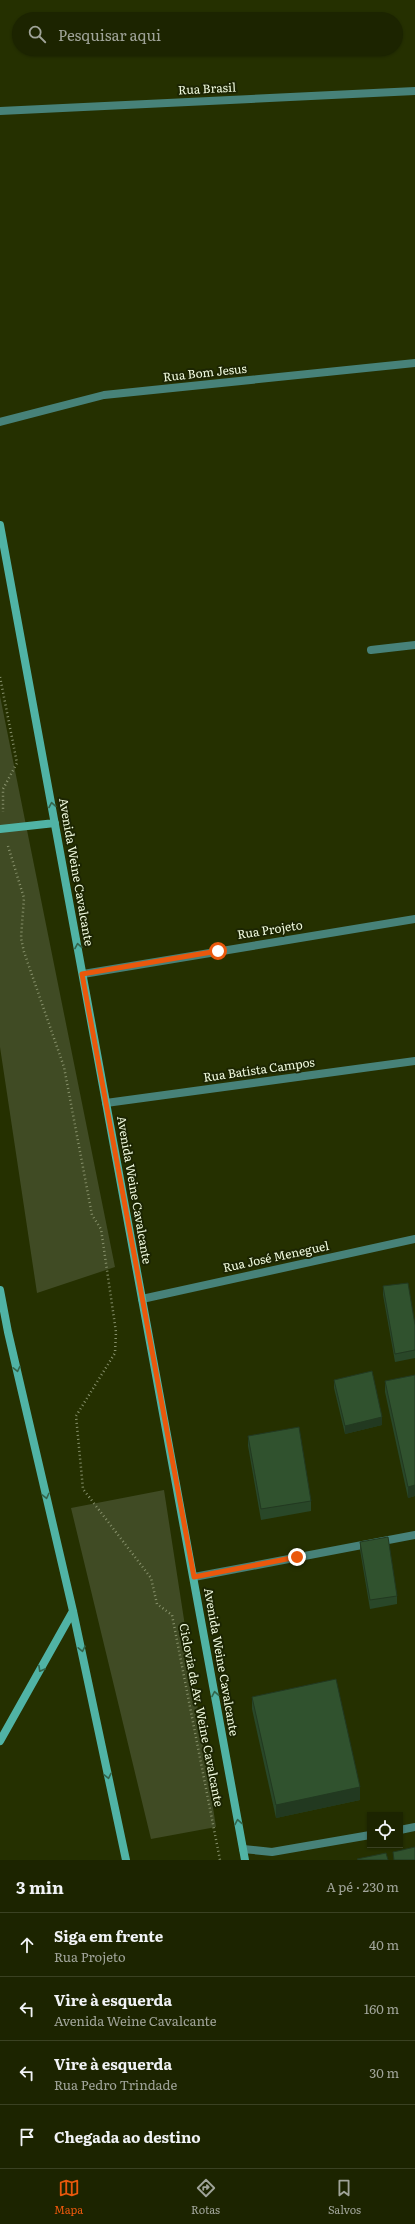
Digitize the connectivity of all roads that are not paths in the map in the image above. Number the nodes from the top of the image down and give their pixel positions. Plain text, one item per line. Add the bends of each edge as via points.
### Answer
1 (415, 91) edge
2 (0, 111) edge
3 (415, 363) edge
4 (0, 422) edge
5 (0, 525) edge
6 (415, 645) edge
7 (371, 650) dead end
8 (55, 823) junction
9 (2, 829) edge
10 (415, 918) edge
11 (82, 974) junction
12 (415, 1061) edge
13 (106, 1103) junction
14 (415, 1239) edge
15 (0, 1290) edge
16 (142, 1299) junction
17 (4, 1332) edge
18 (415, 1535) edge
19 (194, 1577) junction
20 (74, 1611) junction
21 (0, 1741) edge
22 (415, 1827) edge
23 (403, 1829) edge
24 (367, 1836) edge
25 (243, 1849) junction
26 (126, 1860) edge
27 (245, 1860) edge

1 - 2 street, Rua Brasil
3 - 4 street, Rua Bom Jesus via 104,395
8 -> 5 main road, Avenida Weine Cavalcante
6 - 7 street
8 - 9 main road
11 -> 8 main road, Avenida Weine Cavalcante
10 - 11 street, Rua Projeto
11 - 13 main road, Avenida Weine Cavalcante
12 - 13 street, Rua Batista Campos
13 - 16 main road, Avenida Weine Cavalcante
14 - 16 street, Rua José Meneguel
15 - 17 main road
16 - 19 main road, Avenida Weine Cavalcante
17 -> 20 main road
18 - 19 street
25 -> 19 main road, Avenida Weine Cavalcante
20 -> 21 main road
20 -> 26 main road
22 - 23 street
24 - 25 street via 272,1852
25 - 27 main road, Avenida Weine Cavalcante

